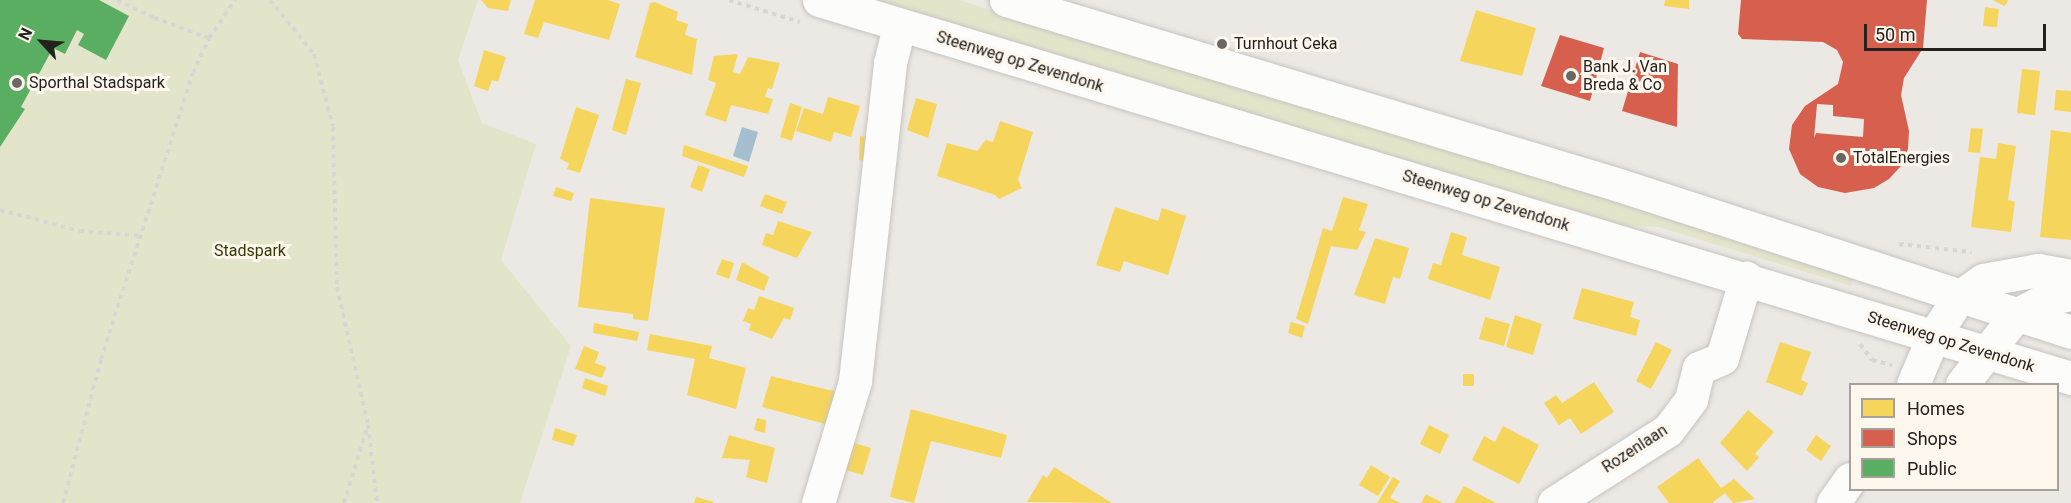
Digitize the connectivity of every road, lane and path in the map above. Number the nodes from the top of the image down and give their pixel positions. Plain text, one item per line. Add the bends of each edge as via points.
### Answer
1 (117, 0) edge
2 (236, 0) edge
3 (270, 0) edge
4 (819, 0) edge
5 (1006, 0) edge
6 (899, 26) junction
7 (209, 38) junction
8 (0, 210) edge
9 (142, 236) junction
10 (2071, 276) edge
11 (1746, 278) junction
12 (2071, 294) edge
13 (1959, 297) junction
14 (2016, 315) junction
15 (2071, 332) edge
16 (1933, 337) junction
17 (1988, 353) junction
18 (2071, 378) edge
19 (1913, 383) edge
20 (1963, 383) edge
21 (368, 425) junction
22 (1849, 482) edge
23 (1864, 491) edge
24 (63, 503) edge
25 (344, 503) edge
26 (377, 503) edge
27 (818, 503) edge
28 (1554, 503) edge
29 (1833, 503) edge
30 (1850, 503) edge

1 - 7 path
2 - 7 path
3 - 21 path via 314,54 333,127 337,287
4 - 6 main road, Steenweg op Zevendonk
5 - 13 main road via 1619,185
6 - 11 main road, Steenweg op Zevendonk
6 - 27 main road via 890,63 855,381
7 - 9 path via 193,73
8 - 9 path via 80,231
9 - 24 path via 101,359
10 - 13 main road via 2038,270 1983,280
11 - 16 main road, Steenweg op Zevendonk
11 - 28 main road, Rozenlaan via 1722,358 1699,368 1691,399 1668,430
12 - 14 main road via 2044,300
13 - 14 main road
13 - 16 main road
14 - 15 main road
14 - 17 main road
16 - 17 main road, Steenweg op Zevendonk
16 - 19 main road
17 - 18 main road, Steenweg op Zevendonk
17 - 20 main road
21 - 25 path
21 - 26 path
22 - 29 main road
23 - 30 main road

